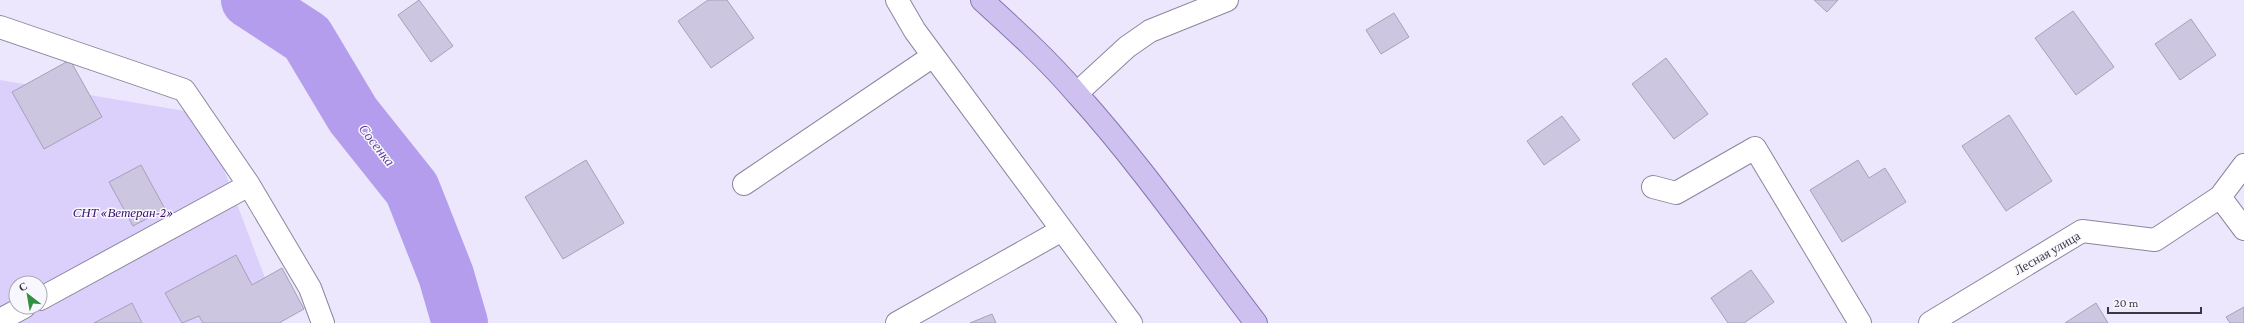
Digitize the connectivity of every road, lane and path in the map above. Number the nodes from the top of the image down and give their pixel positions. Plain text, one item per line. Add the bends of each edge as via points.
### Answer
1 (897, 0) edge
2 (982, 0) edge
3 (1227, 0) edge
4 (0, 28) edge
5 (933, 56) junction
6 (1077, 93) junction
7 (2244, 165) edge
8 (744, 184) dead end
9 (249, 185) junction
10 (1653, 186) dead end
11 (2220, 197) junction
12 (2244, 229) edge
13 (1062, 230) junction
14 (48, 294) edge
15 (9, 315) edge
16 (0, 320) edge
17 (323, 323) edge
18 (897, 323) edge
19 (1131, 323) edge
20 (1256, 323) edge
21 (1860, 323) edge
22 (1930, 323) edge

1 - 5 street
2 - 6 main road via 1023,37
3 - 6 street via 1150,31 1127,47
4 - 9 street via 184,90
5 - 8 street
5 - 13 street
6 - 20 main road via 1136,164
7 - 11 street, Лесная улица
9 - 14 street
9 - 17 street via 310,288
10 - 21 street via 1676,193 1755,148
11 - 12 street
11 - 22 street, Лесная улица via 2155,240 2082,231
13 - 18 street
13 - 19 street
15 - 16 street

